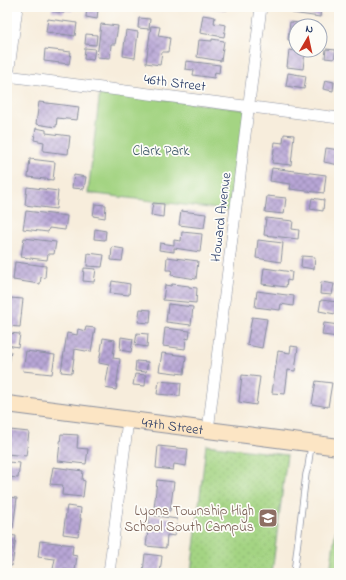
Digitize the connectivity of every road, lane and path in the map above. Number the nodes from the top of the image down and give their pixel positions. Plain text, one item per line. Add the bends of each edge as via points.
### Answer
1 (17, 7) edge
2 (261, 7) edge
3 (7, 79) edge
4 (249, 107) junction
5 (339, 118) edge
6 (7, 404) edge
7 (128, 420) junction
8 (208, 430) junction
9 (311, 443) junction
10 (339, 447) edge
11 (109, 573) edge
12 (294, 573) edge

1 - 3 street
2 - 4 street, Howard Avenue
3 - 4 street, 46th Street
4 - 5 street, 46th Street
4 - 8 street, Howard Avenue
6 - 7 main road, 47th Street
7 - 8 main road, 47th Street
7 - 11 street
8 - 9 main road, 47th Street
9 - 10 main road, 47th Street
9 - 12 lane

